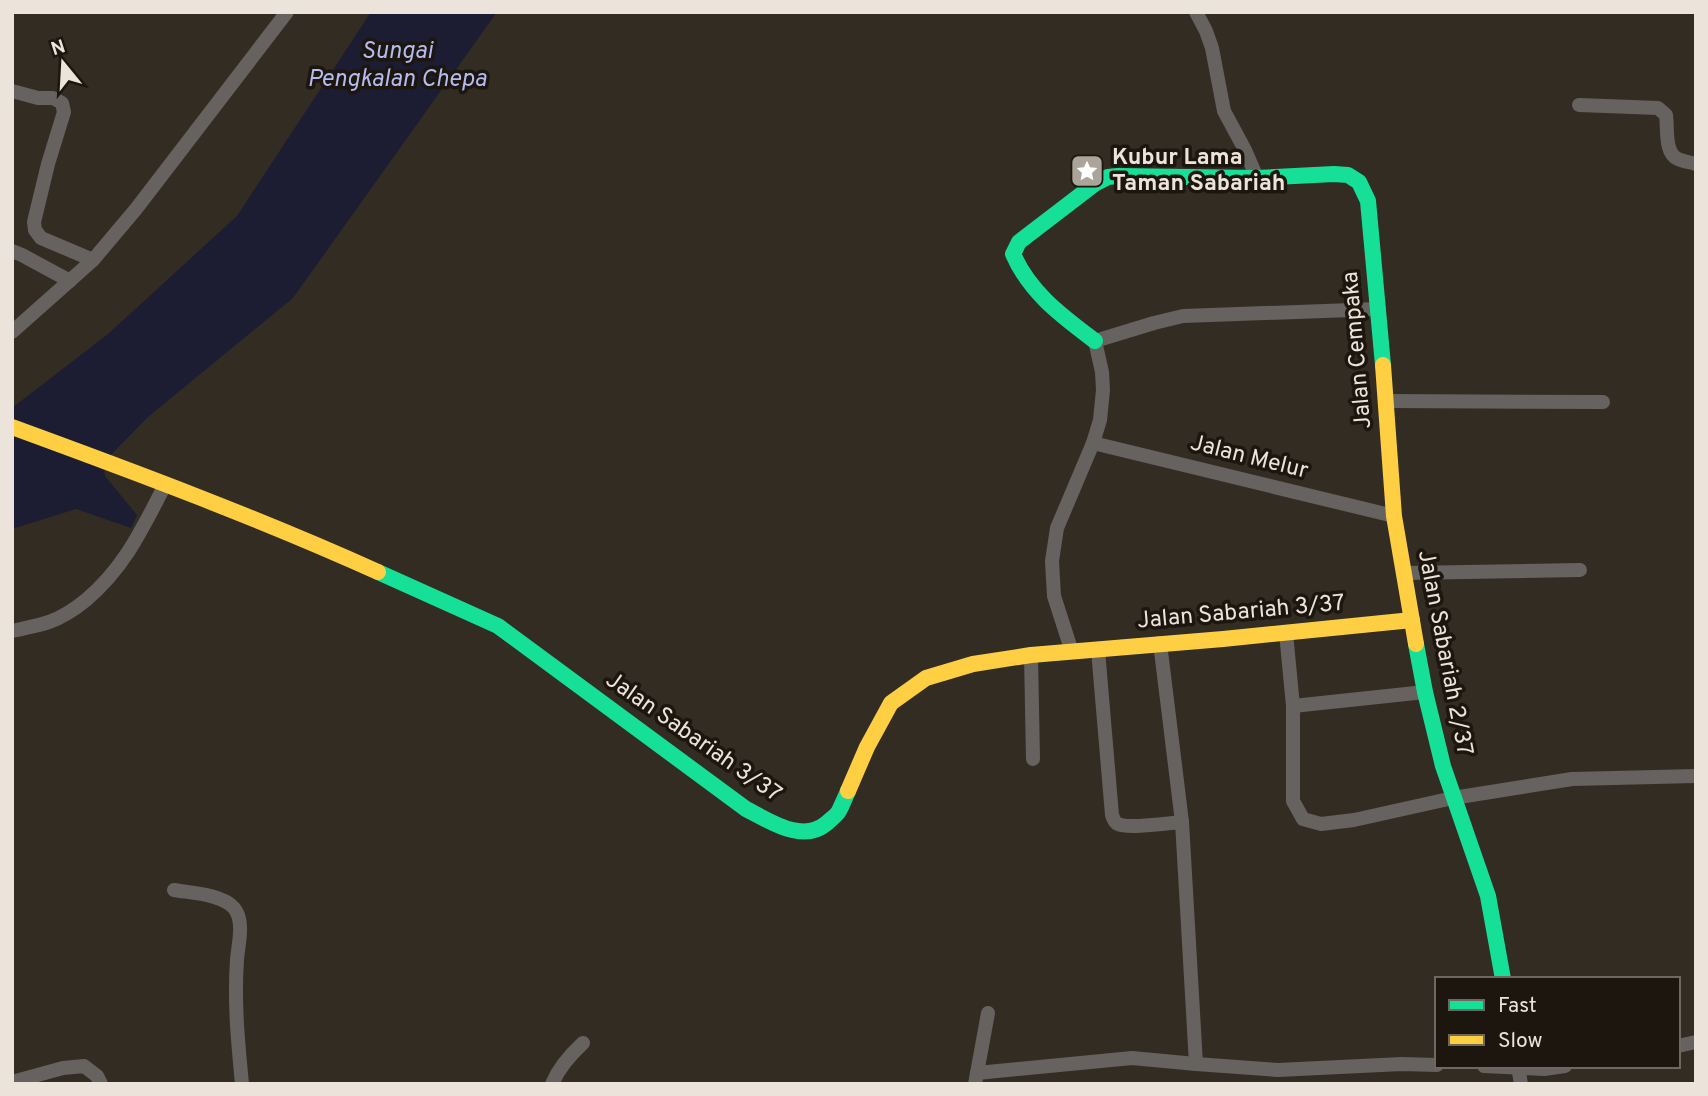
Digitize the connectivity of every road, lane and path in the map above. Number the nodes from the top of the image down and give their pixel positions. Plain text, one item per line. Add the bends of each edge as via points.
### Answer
1 (287, 12) edge
2 (1196, 12) edge
3 (12, 91) edge
4 (1579, 105) dead end
5 (1696, 164) edge
6 (1257, 178) junction
7 (12, 251) edge
8 (93, 260) junction
9 (70, 281) junction
10 (1379, 309) junction
11 (12, 332) edge
12 (1095, 341) junction
13 (1386, 401) junction
14 (1603, 402) dead end
15 (12, 427) edge
16 (1093, 443) junction
17 (165, 485) junction
18 (1394, 516) junction
19 (1580, 570) dead end
20 (1405, 573) junction
21 (1412, 620) junction
22 (12, 631) edge
23 (1286, 633) junction
24 (1160, 643) junction
25 (1098, 650) junction
26 (1072, 652) junction
27 (1031, 655) junction
28 (1425, 692) junction
29 (1293, 706) junction
30 (1033, 759) dead end
31 (1696, 776) edge
32 (1453, 798) junction
33 (1182, 822) junction
34 (174, 890) dead end
35 (1503, 977) edge
36 (988, 1013) dead end
37 (583, 1044) dead end
38 (1196, 1065) junction
39 (1435, 1065) edge
40 (1531, 1068) edge
41 (1551, 1068) edge
42 (976, 1078) edge
43 (12, 1082) edge
44 (101, 1084) edge
45 (242, 1084) edge
46 (552, 1084) edge

1 - 8 street
2 - 6 street via 1212,48 1224,111
3 - 8 street via 62,103 64,112 35,230 41,238
4 - 5 street via 1658,108 1665,116 1673,156
6 - 10 street, Jalan Cempaka via 1334,174 1349,175 1359,182 1368,201
6 - 12 street via 1108,177 1019,242 1013,254 1024,275 1052,308
7 - 9 street
8 - 9 street
9 - 11 street
10 - 12 street via 1183,316
10 - 13 street, Jalan Cempaka
12 - 16 street via 1103,390
13 - 14 street
13 - 18 street, Jalan Cempaka
15 - 17 street, Jalan Sabariah 3/37
16 - 18 street, Jalan Melur
16 - 26 street via 1057,528 1052,561 1054,596
17 - 22 street via 118,568 99,589 51,621
17 - 27 street, Jalan Sabariah 3/37 via 300,537 498,626 746,809 797,831 821,827 838,813 891,703 926,678 973,664
18 - 20 street, Jalan Sabariah 2/37
19 - 20 street
20 - 21 street, Jalan Sabariah 2/37
21 - 23 street, Jalan Sabariah 3/37
21 - 28 street, Jalan Sabariah 2/37
23 - 24 street, Jalan Sabariah 3/37
23 - 29 street
24 - 25 street, Jalan Sabariah 3/37
24 - 33 street
25 - 26 street, Jalan Sabariah 3/37
25 - 33 street via 1115,822
26 - 27 street, Jalan Sabariah 3/37
27 - 30 street
28 - 29 street
28 - 32 street, Jalan Sabariah 2/37
29 - 32 street via 1293,801 1303,818 1321,824 1354,820
31 - 32 street via 1572,779
32 - 35 street, Jalan Sabariah 2/37 via 1488,896
33 - 38 street
34 - 45 street via 224,900 240,921 237,1032
36 - 42 street
37 - 46 street
38 - 39 street via 1278,1070
38 - 42 street via 1132,1058
40 - 41 street
43 - 44 street via 84,1066

